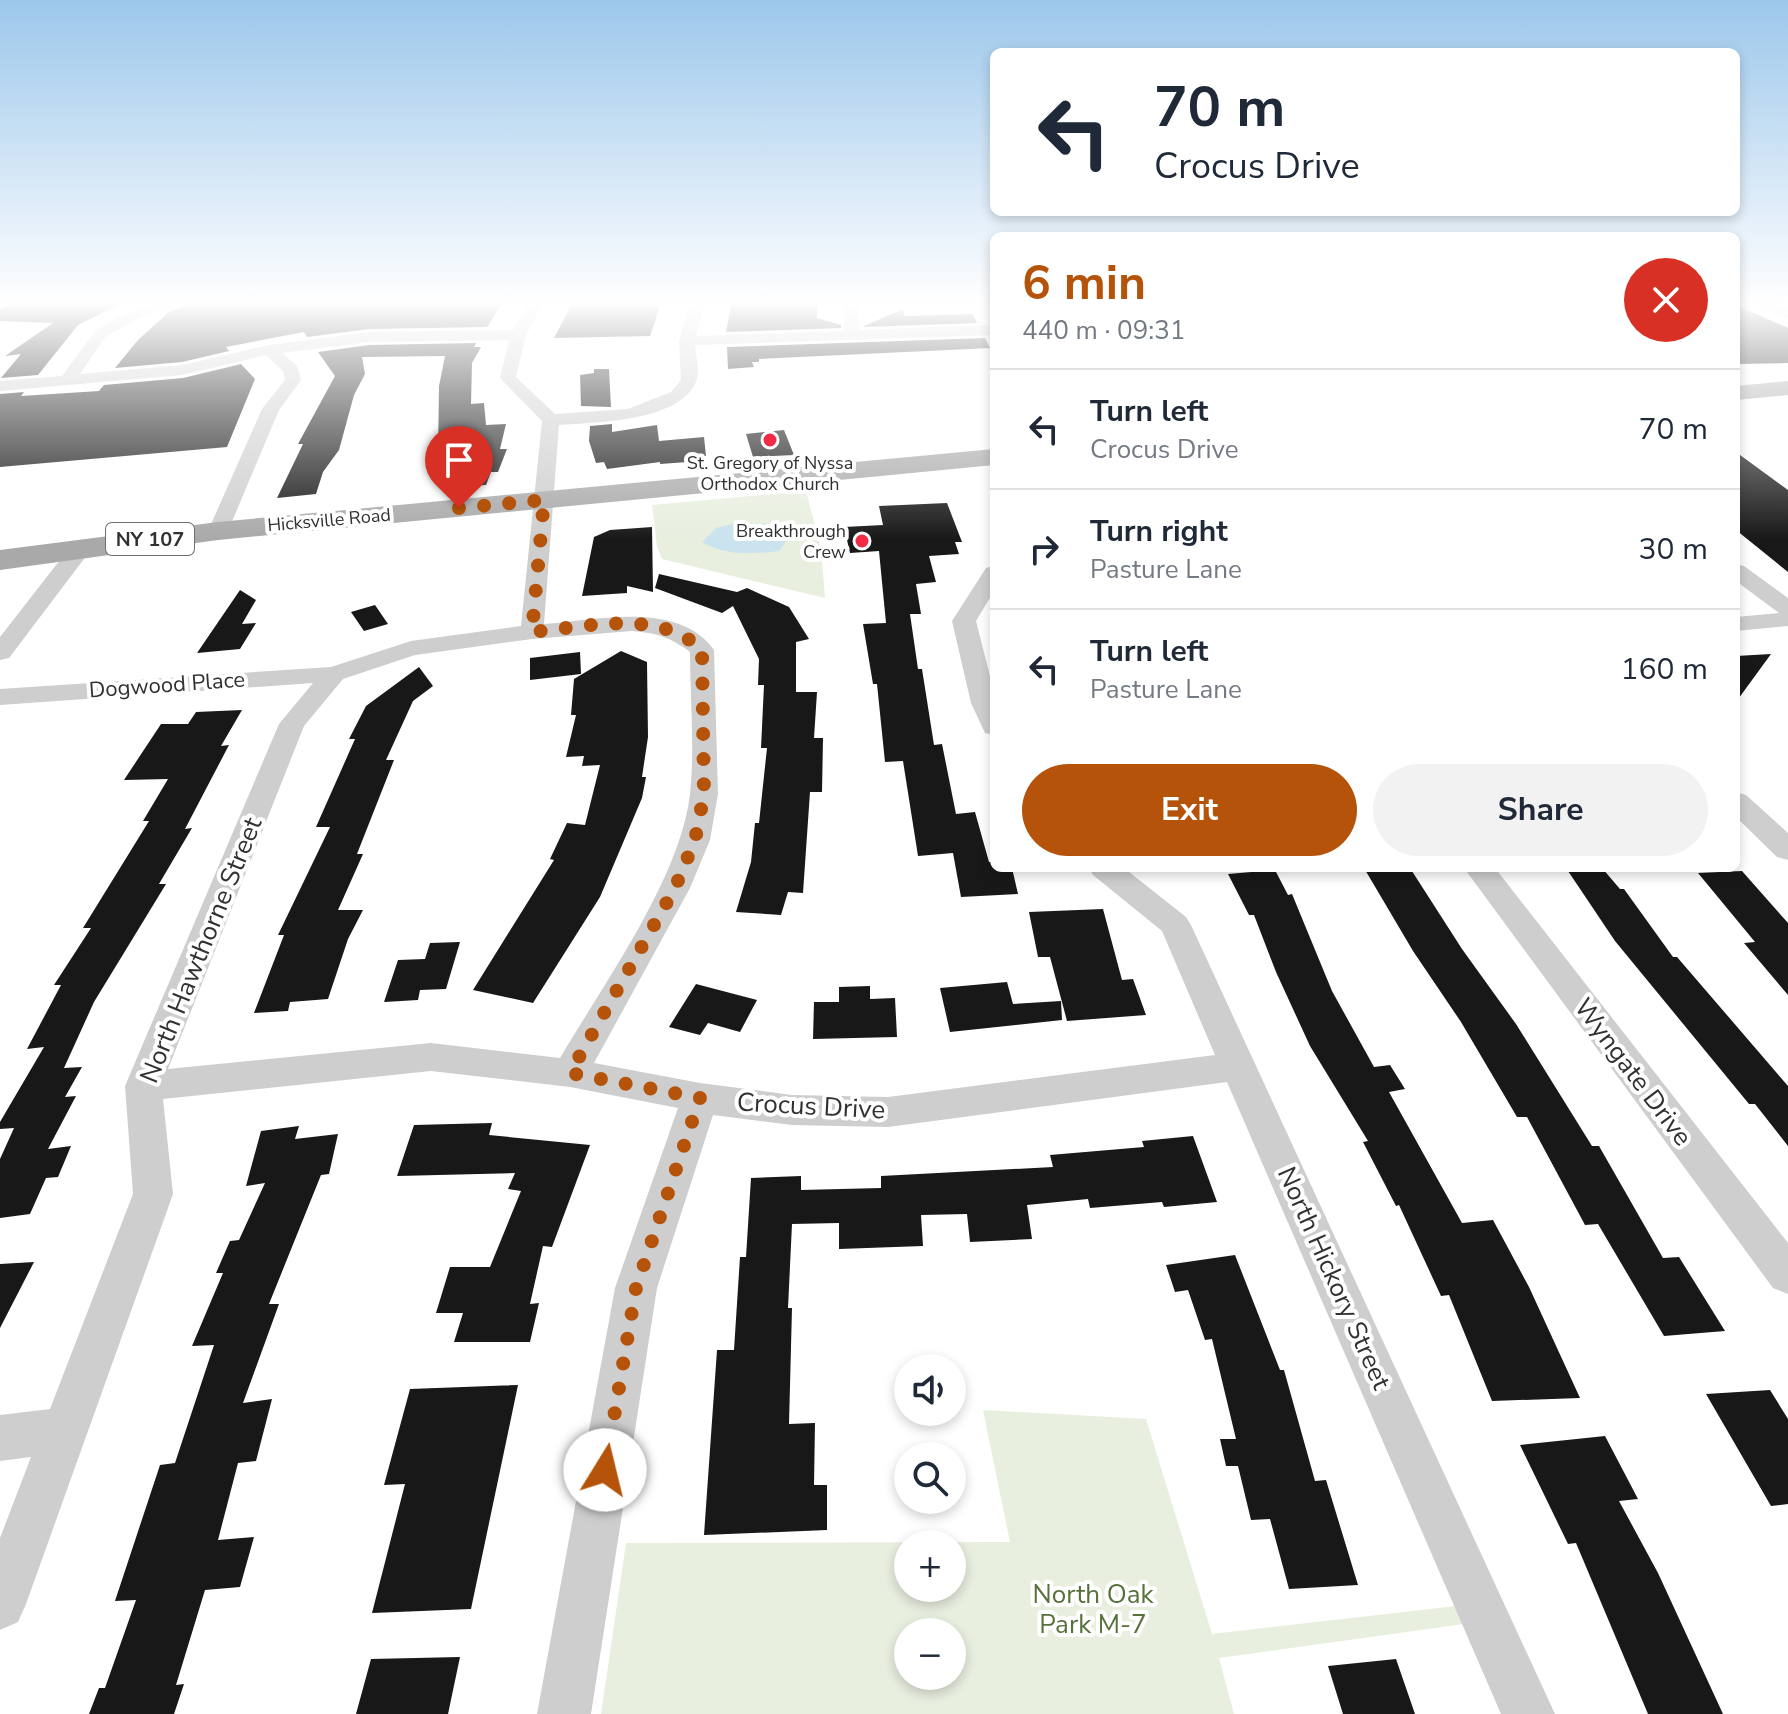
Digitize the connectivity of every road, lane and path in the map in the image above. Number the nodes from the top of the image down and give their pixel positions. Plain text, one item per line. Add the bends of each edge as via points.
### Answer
1 (67, 380) edge
2 (293, 380) edge
3 (510, 380) edge
4 (689, 380) edge
5 (0, 386) edge
6 (1788, 388) edge
7 (1740, 393) edge
8 (551, 420) junction
9 (990, 460) edge
10 (544, 500) junction
11 (218, 531) junction
12 (82, 547) junction
13 (0, 560) edge
14 (1740, 574) edge
15 (990, 579) edge
16 (1788, 609) edge
17 (1788, 619) edge
18 (1740, 624) edge
19 (532, 632) junction
20 (0, 653) edge
21 (334, 674) junction
22 (0, 697) edge
23 (989, 702) edge
24 (1740, 805) edge
25 (1788, 850) edge
26 (1109, 872) edge
27 (1482, 872) edge
28 (1240, 1066) junction
29 (570, 1073) junction
30 (143, 1086) junction
31 (700, 1098) junction
32 (1788, 1275) edge
33 (65, 1430) junction
34 (0, 1438) edge
35 (0, 1604) edge
36 (564, 1714) edge
37 (1528, 1714) edge

1 - 5 street
2 - 11 street via 271,409
3 - 8 street
4 - 8 street via 677,396 631,414
6 - 7 main road
8 - 10 street
9 - 10 main road, Hicksville Road / NY 107
10 - 11 main road, Hicksville Road / NY 107
10 - 19 street
11 - 12 main road, Hicksville Road / NY 107
12 - 13 main road, Hicksville Road / NY 107
12 - 20 street
14 - 16 street
15 - 23 street via 964,621
17 - 18 street
19 - 21 street, Dogwood Place via 411,648
19 - 29 street, Dogwood Place via 659,626 680,633 702,650 704,794 695,840 675,888
21 - 22 street, Dogwood Place
21 - 30 street, North Hawthorne Street via 292,724
24 - 25 street
26 - 28 street, North Hickory Street via 1175,925
27 - 32 street, Wyngate Drive
28 - 31 street, Crocus Drive via 888,1112 792,1110
28 - 37 street, North Hickory Street
29 - 30 street, Crocus Drive via 431,1057
29 - 31 street, Crocus Drive
30 - 33 street, North Hawthorne Street via 153,1194
31 - 36 street via 636,1288
33 - 34 street
33 - 35 street, North Hawthorne Street

